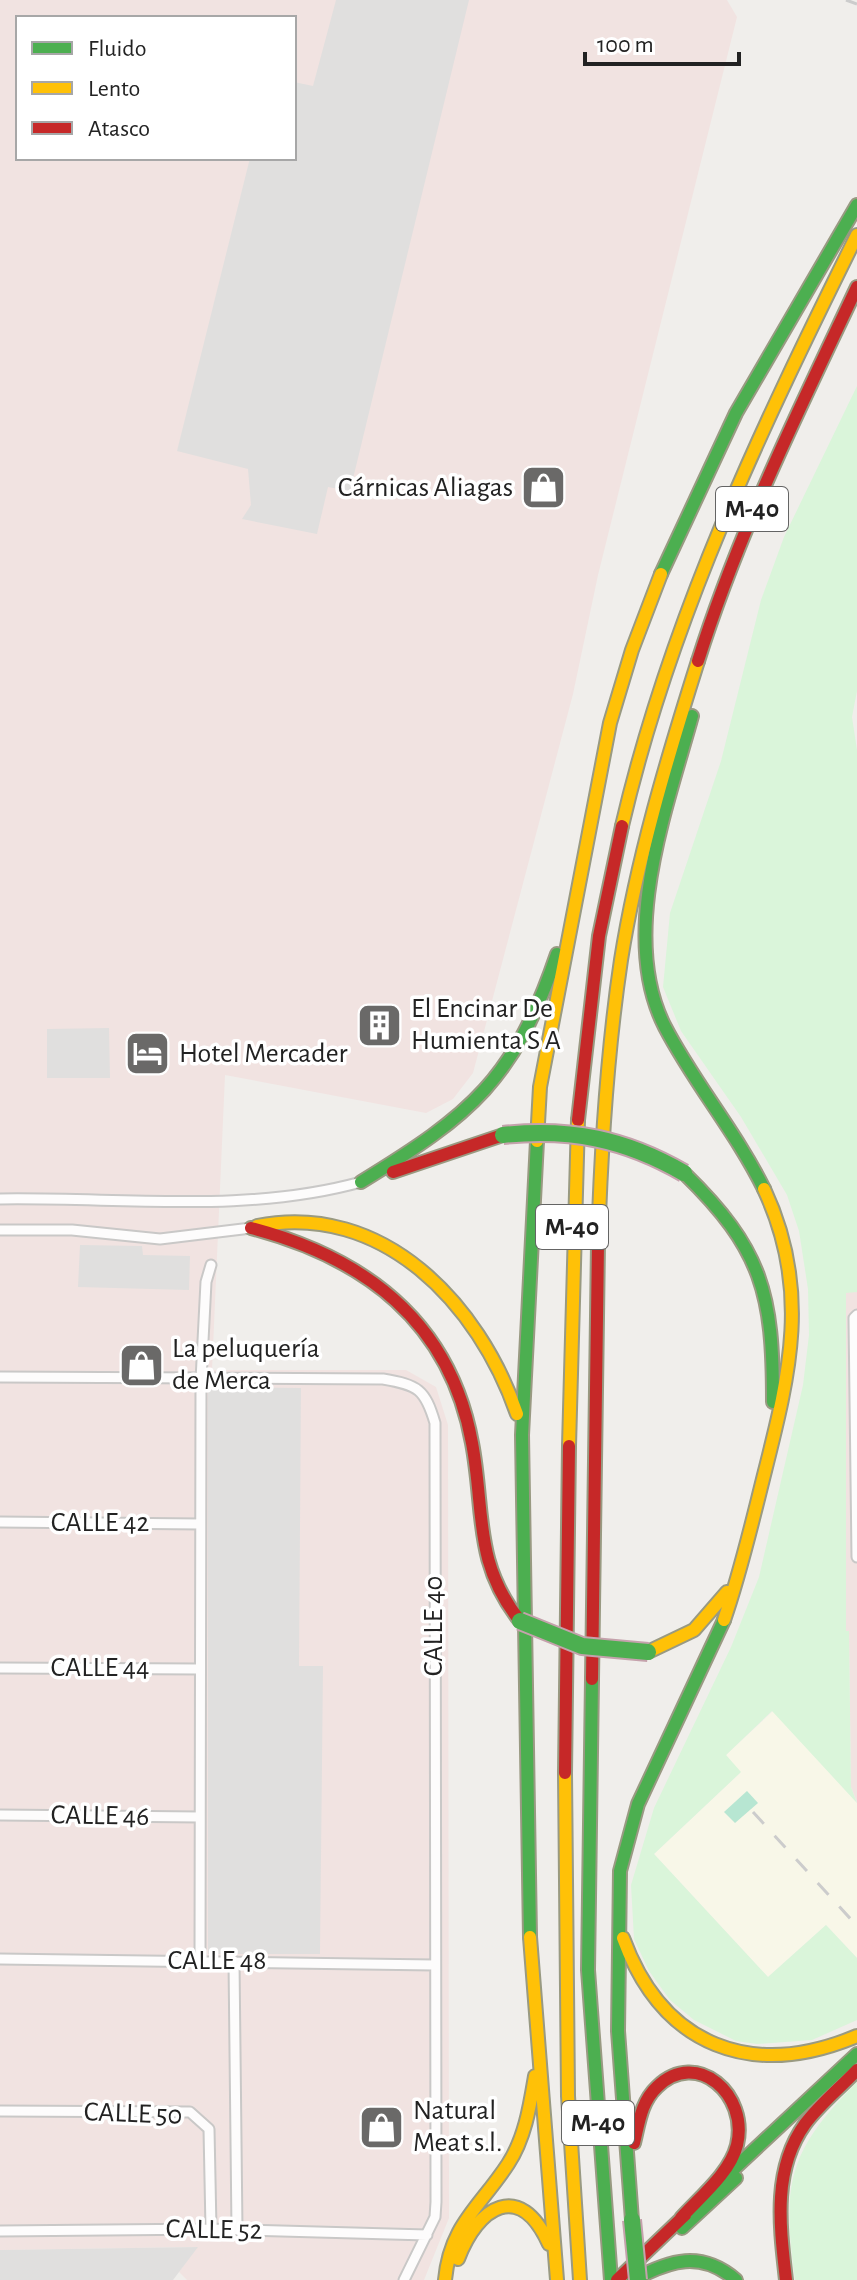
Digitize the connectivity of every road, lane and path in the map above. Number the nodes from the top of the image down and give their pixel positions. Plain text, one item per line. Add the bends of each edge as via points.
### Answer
1 (857, 205) edge
2 (857, 235) edge
3 (857, 287) edge
4 (857, 311) edge
5 (787, 434) junction
6 (722, 586) junction
7 (586, 861) junction
8 (361, 1182) junction
9 (0, 1199) edge
10 (251, 1228) junction
11 (0, 1230) edge
12 (211, 1265) dead end
13 (857, 1315) edge
14 (0, 1377) edge
15 (201, 1380) junction
16 (522, 1435) junction
17 (773, 1439) junction
18 (0, 1522) edge
19 (200, 1524) junction
20 (857, 1557) edge
21 (739, 1576) junction
22 (0, 1668) edge
23 (200, 1669) junction
24 (0, 1815) edge
25 (199, 1817) junction
26 (616, 1908) junction
27 (0, 1959) edge
28 (200, 1961) junction
29 (234, 1961) junction
30 (434, 1965) junction
31 (857, 2036) edge
32 (539, 2051) junction
33 (857, 2054) edge
34 (857, 2063) edge
35 (857, 2070) edge
36 (0, 2111) edge
37 (630, 2193) junction
38 (681, 2218) junction
39 (211, 2229) junction
40 (237, 2230) junction
41 (0, 2231) edge
42 (427, 2235) junction
43 (557, 2273) edge
44 (579, 2274) edge
45 (404, 2280) edge
46 (445, 2280) edge
47 (456, 2280) edge
48 (611, 2280) edge
49 (617, 2280) edge
50 (633, 2280) edge
51 (736, 2280) edge
52 (786, 2280) edge

1 - 7 main road via 736,413 662,572 610,723
2 - 44 main road, M-40 via 733,491 659,688 615,854 586,1033 571,1284 562,1989
3 - 5 main road, M-40
4 - 5 main road
5 - 6 main road, M-40
6 - 17 main road via 662,837 646,961 661,1023 753,1163 778,1215 792,1277 793,1340
6 - 48 main road, M-40 via 641,858 621,960 600,1178 588,1970
7 - 8 main road via 541,1006 513,1060 470,1111
7 - 16 main road via 540,1087
8 - 9 street via 315,1195 262,1199
8 - 17 main road, bridge via 503,1135 541,1130 596,1133 647,1150 684,1173 722,1207 750,1249 768,1297 774,1346
10 - 11 street via 160,1239 72,1230
10 - 16 main road via 306,1220 345,1229 425,1273 488,1343 510,1386
10 - 21 main road, bridge via 295,1236 345,1261 396,1297 440,1350 464,1402 487,1570 503,1603 520,1621 580,1648 648,1652 676,1643 703,1625
12 - 15 street
13 - 20 street
14 - 15 street, CALLE 40
15 - 19 street
15 - 30 street, CALLE 40 via 383,1379 411,1384 428,1399 435,1423
16 - 32 main road via 530,1931
17 - 21 main road
18 - 19 street, CALLE 42
19 - 23 street
21 - 26 main road via 715,1644 639,1806 622,1855
22 - 23 street, CALLE 44
23 - 25 street
24 - 25 street, CALLE 46
25 - 28 street
26 - 31 main road via 639,1982 654,2002 698,2038 730,2051 765,2056 823,2050
26 - 37 main road via 617,2044
27 - 28 street, CALLE 48
28 - 29 street, CALLE 48
29 - 30 street, CALLE 48
29 - 40 street
30 - 42 street, CALLE 40 via 436,2202
32 - 43 main road
32 - 46 main road via 528,2117 508,2164 454,2234
33 - 38 main road
34 - 50 main road
35 - 52 main road via 804,2124 787,2156 780,2203
36 - 39 street, CALLE 50 via 190,2112 209,2129
37 - 38 main road via 642,2102 667,2077 702,2074 731,2094 740,2111 739,2139 726,2165
37 - 50 main road, bridge
38 - 49 main road
39 - 40 street, CALLE 52
39 - 41 street, CALLE 52
40 - 42 street, CALLE 52
42 - 45 street, CALLE 40
43 - 47 main road via 544,2228 531,2212 514,2205 499,2207 471,2225
50 - 51 main road via 665,2262 687,2258 706,2259

